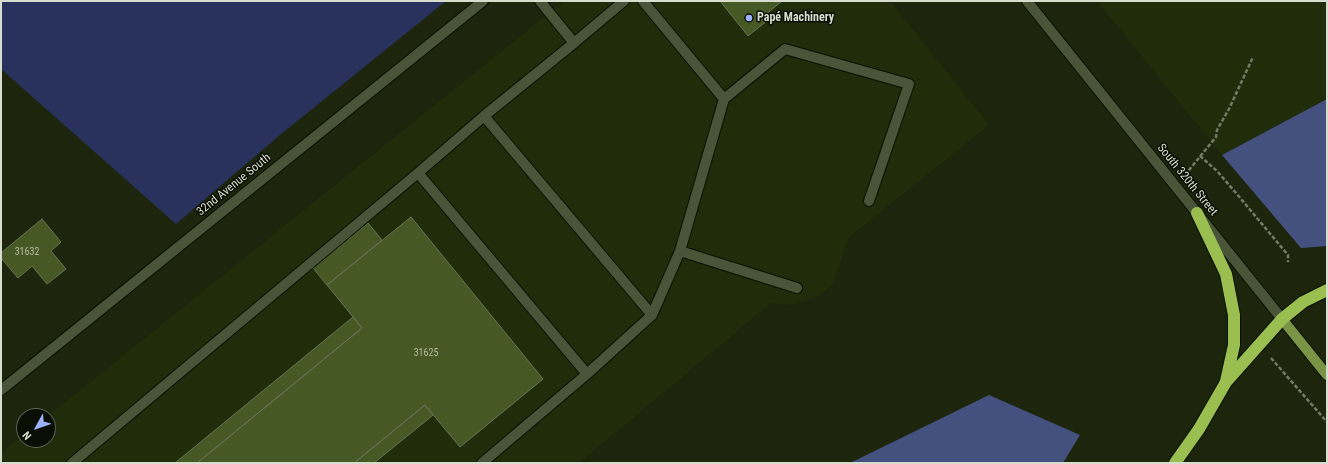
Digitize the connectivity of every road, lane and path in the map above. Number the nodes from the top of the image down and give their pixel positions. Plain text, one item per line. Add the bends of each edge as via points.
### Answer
1 (482, 1) edge
2 (540, 1) edge
3 (624, 1) edge
4 (643, 1) edge
5 (1027, 1) edge
6 (574, 43) junction
7 (1253, 57) dead end
8 (724, 99) junction
9 (484, 116) junction
10 (1200, 156) junction
11 (418, 173) junction
12 (1176, 186) junction
13 (869, 201) dead end
14 (1197, 213) junction
15 (680, 251) junction
16 (1288, 262) dead end
17 (797, 288) dead end
18 (1327, 290) edge
19 (652, 315) junction
20 (1282, 320) junction
21 (1271, 358) dead end
22 (586, 374) junction
23 (1327, 375) edge
24 (1226, 382) junction
25 (1, 390) edge
26 (1327, 422) edge
27 (72, 463) edge
28 (482, 463) edge
29 (1175, 463) edge

1 - 25 street, 32nd Avenue South
2 - 6 street
3 - 6 street
4 - 8 street
5 - 12 street, South 320th Street
6 - 9 street
7 - 10 path via 1217,130 1216,137
8 - 13 street via 785,49 909,84
8 - 15 street
9 - 11 street
9 - 19 street
10 - 12 path
10 - 16 path via 1217,171 1288,255
11 - 22 street
11 - 27 street
12 - 14 street, South 320th Street
14 - 20 street, South 320th Street
14 - 24 highway via 1226,274 1234,315 1234,345
15 - 17 street
15 - 19 street
18 - 20 highway via 1303,302
19 - 22 street
20 - 23 main road, South 320th Street
20 - 24 highway
21 - 26 path
22 - 28 street
24 - 29 highway via 1199,429

